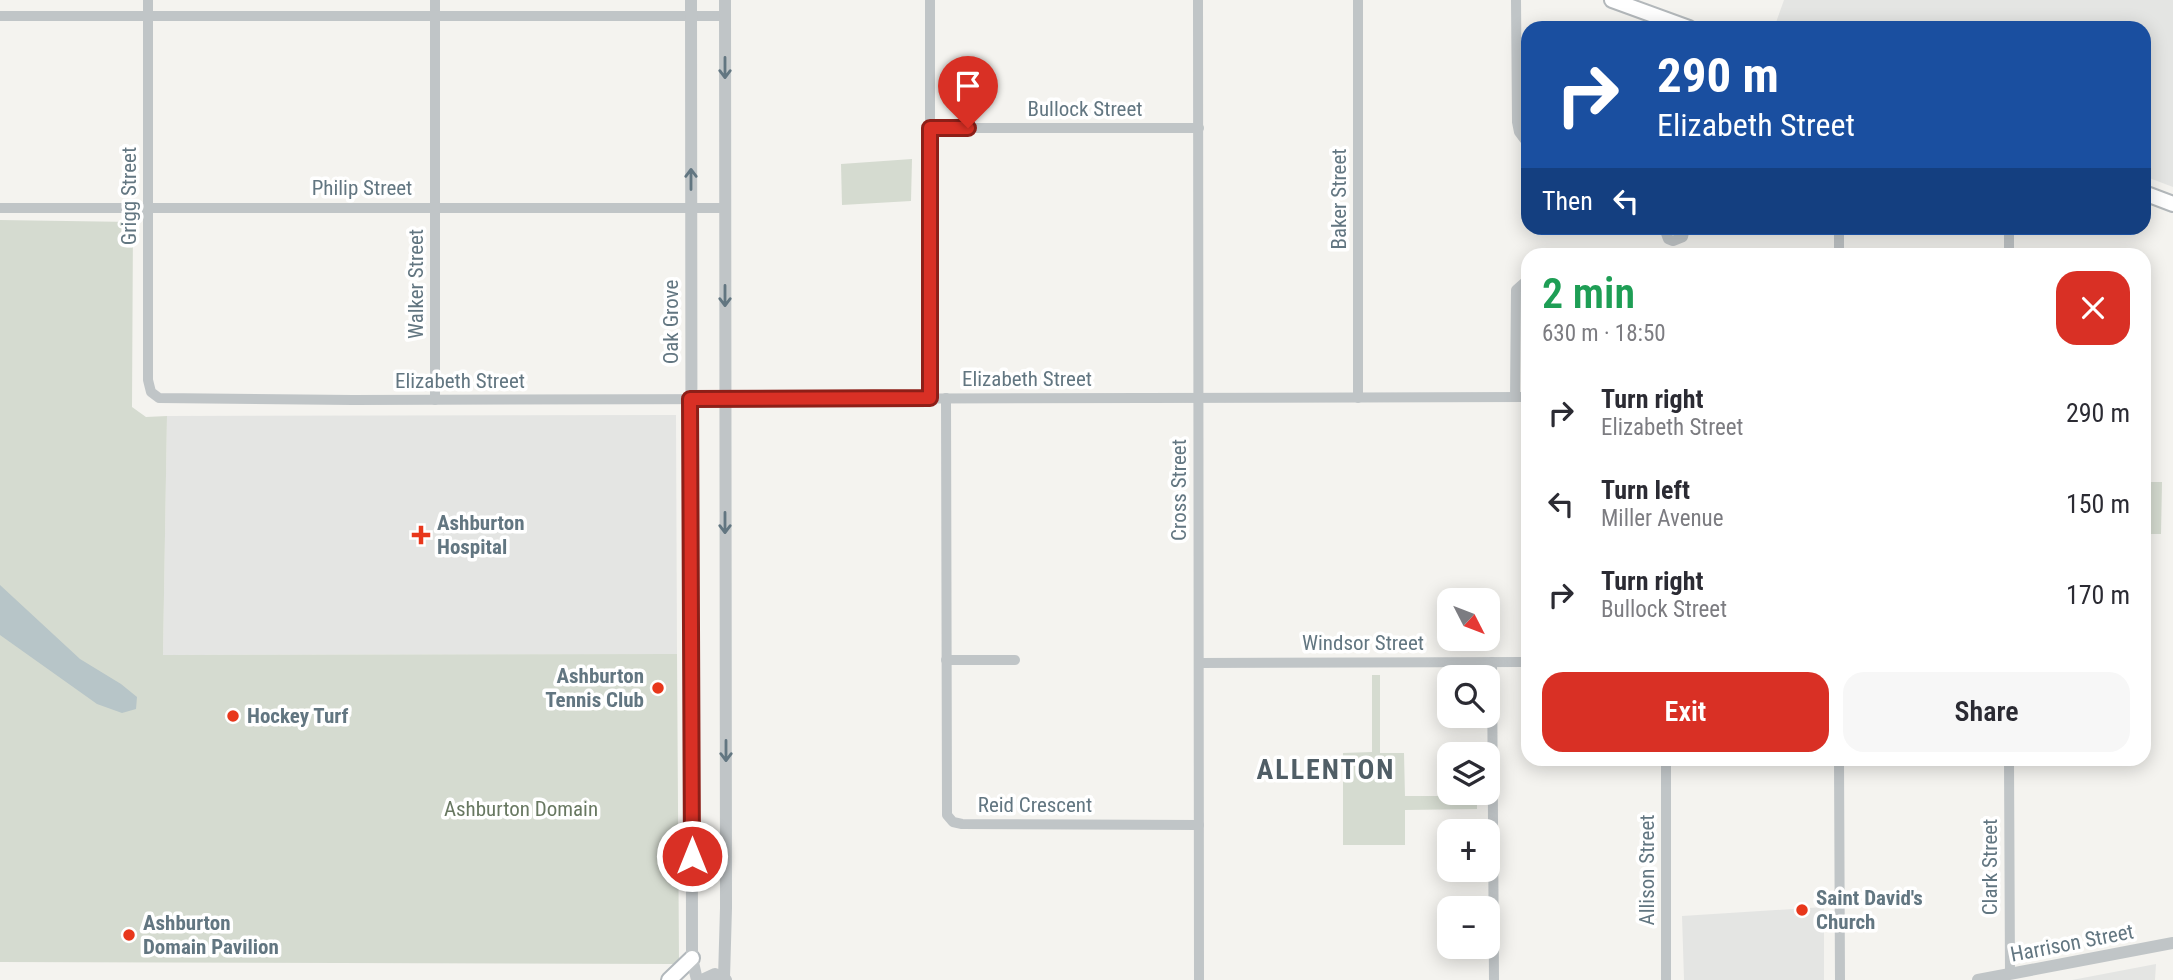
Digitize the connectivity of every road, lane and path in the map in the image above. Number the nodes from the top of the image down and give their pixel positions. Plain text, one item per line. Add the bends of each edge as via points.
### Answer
1 (148, 0) edge
2 (435, 0) edge
3 (691, 0) edge
4 (725, 0) edge
5 (930, 0) edge
6 (1198, 0) edge
7 (1358, 0) edge
8 (1516, 0) edge
9 (1612, 0) edge
10 (0, 16) edge
11 (148, 16) junction
12 (435, 16) junction
13 (692, 16) junction
14 (725, 16) junction
15 (1670, 21) edge
16 (930, 128) junction
17 (1199, 128) junction
18 (1521, 134) edge
19 (2151, 196) edge
20 (2173, 204) edge
21 (691, 207) junction
22 (0, 208) edge
23 (148, 208) junction
24 (436, 208) junction
25 (725, 208) junction
26 (1667, 235) edge
27 (1683, 235) edge
28 (1521, 286) edge
29 (151, 392) joint
30 (1515, 397) junction
31 (1521, 397) edge
32 (930, 398) junction
33 (946, 398) junction
34 (1198, 398) junction
35 (1358, 398) junction
36 (690, 399) junction
37 (726, 399) junction
38 (435, 400) junction
39 (946, 660) junction
40 (1015, 660) dead end
41 (1492, 662) junction
42 (1521, 662) edge
43 (1199, 663) junction
44 (1666, 766) edge
45 (1839, 766) edge
46 (2009, 766) edge
47 (1199, 825) junction
48 (2173, 943) edge
49 (692, 958) junction
50 (2010, 974) junction
51 (725, 979) edge
52 (669, 980) edge
53 (699, 980) edge
54 (1199, 980) edge
55 (1494, 980) edge
56 (1666, 980) edge
57 (1840, 980) edge
58 (1978, 980) edge

1 - 11 street, Grigg Street
2 - 12 street, Walker Street
3 - 13 street, Oak Grove
4 - 14 street
5 - 16 street
6 - 17 street, Cross Street
7 - 35 street, Baker Street
8 - 18 street via 1517,121
9 - 15 main road
10 - 11 street
11 - 12 street
11 - 23 street, Grigg Street
12 - 13 street
12 - 24 street, Walker Street
13 - 14 street
21 -> 13 street, Oak Grove
14 -> 25 street
16 - 17 street, Bullock Street
16 - 32 street
17 - 34 street, Cross Street
19 - 20 main road
21 - 24 street, Philip Street
21 - 25 street, Philip Street
21 - 36 street, Oak Grove
22 - 23 street, Philip Street
23 - 24 street, Philip Street
23 - 29 street, Grigg Street
24 - 38 street, Walker Street
25 -> 37 street
26 - 27 street via 1673,241
28 - 30 street via 1516,290
29 - 38 street, Elizabeth Street via 166,400
30 - 31 street, Elizabeth Street
30 - 35 street, Elizabeth Street
32 - 33 street, Elizabeth Street
32 - 37 street, Elizabeth Street
33 - 34 street, Elizabeth Street
33 - 39 street, Reid Crescent
34 - 35 street, Elizabeth Street
34 - 43 street, Cross Street
36 - 37 street, Elizabeth Street
36 - 38 street, Elizabeth Street
36 - 49 street, Oak Grove
37 -> 51 street
39 - 40 street
39 - 47 street, Reid Crescent via 946,809 953,822
41 - 42 street, Windsor Street
41 - 43 street, Windsor Street
41 - 55 street
43 - 47 street, Cross Street
44 - 56 street, Allison Street
45 - 57 street
46 - 50 street, Clark Street
47 - 54 street, Cross Street
48 - 50 street, Harrison Street
49 - 52 main road
49 - 53 street, Oak Grove
50 - 58 street, Harrison Street
51 - 53 street via 709,975

